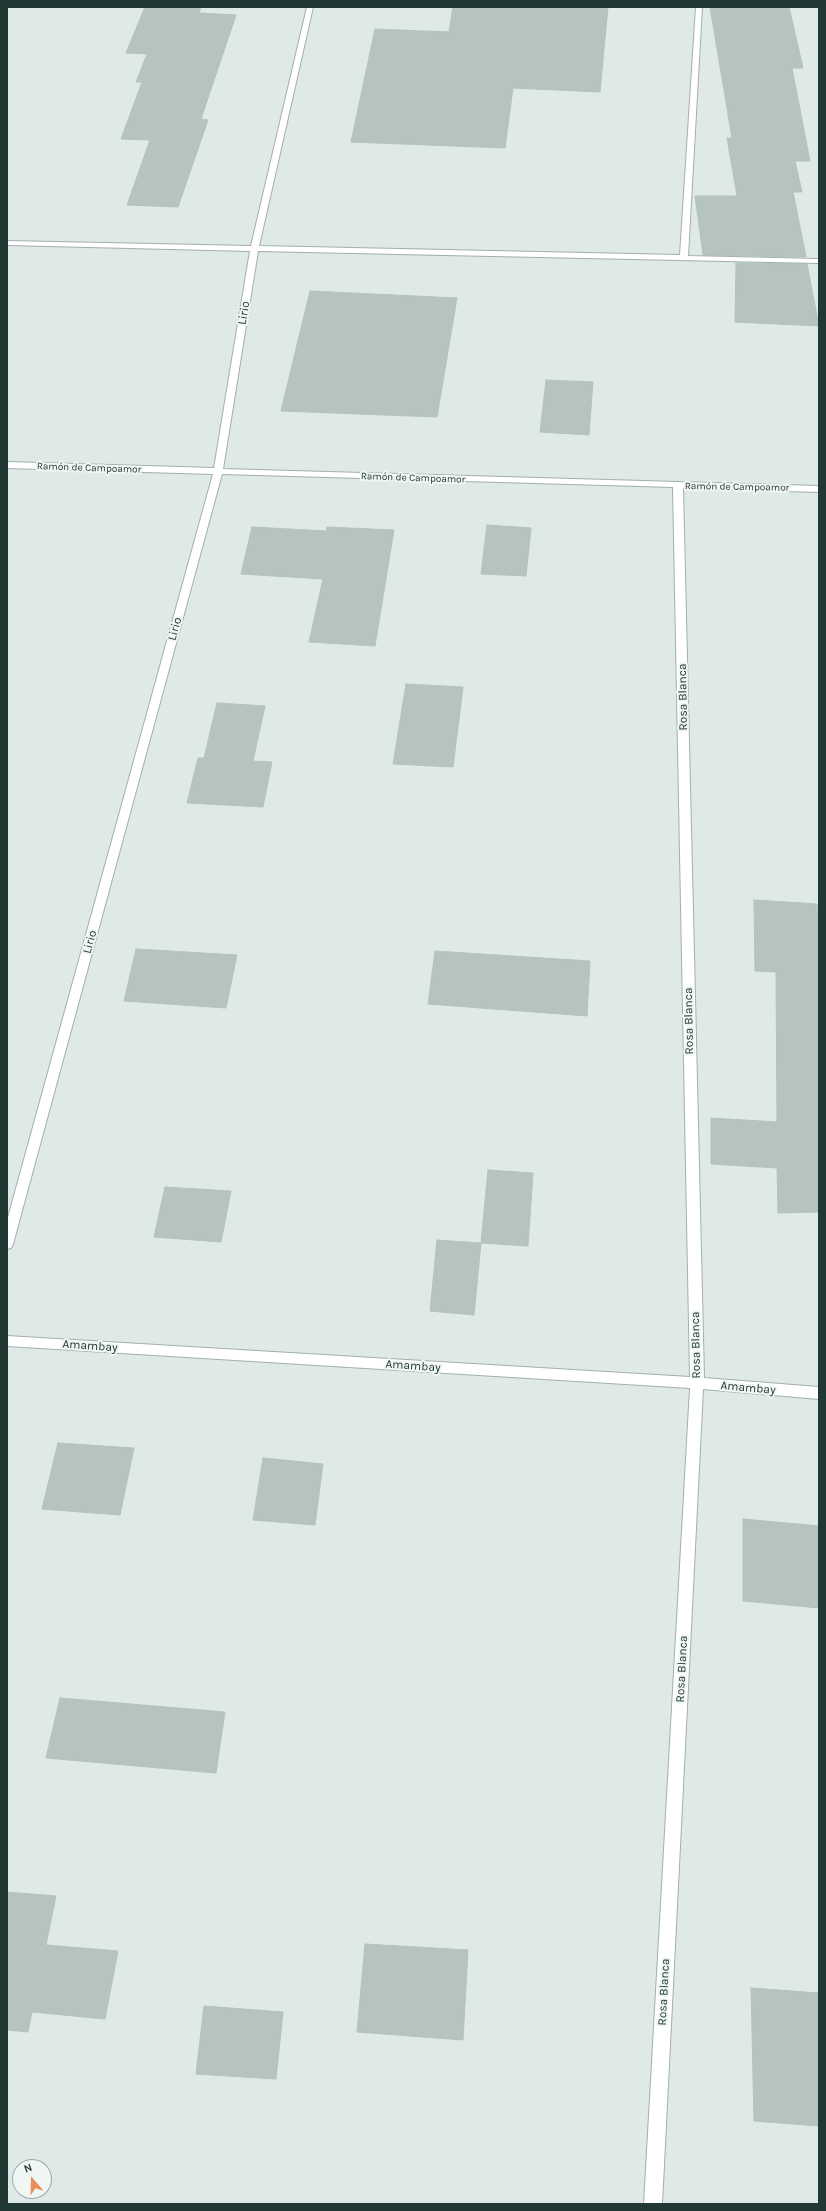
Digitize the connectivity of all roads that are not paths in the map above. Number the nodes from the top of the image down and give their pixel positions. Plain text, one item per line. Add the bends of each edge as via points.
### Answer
1 (310, 7) edge
2 (699, 7) edge
3 (7, 243) edge
4 (254, 249) junction
5 (684, 258) junction
6 (819, 261) edge
7 (7, 465) edge
8 (218, 472) junction
9 (678, 485) junction
10 (819, 489) edge
11 (7, 1244) edge
12 (7, 1341) edge
13 (697, 1383) junction
14 (819, 1394) edge
15 (653, 2204) edge

1 - 4 street, Lirio
2 - 5 street
3 - 4 street
4 - 5 street
4 - 8 street, Lirio
5 - 6 street
7 - 8 street, Ramón de Campoamor
8 - 9 street, Ramón de Campoamor
8 - 11 street, Lirio
9 - 10 street, Ramón de Campoamor
9 - 13 street, Rosa Blanca
12 - 13 street, Amambay
13 - 14 street, Amambay
13 - 15 street, Rosa Blanca

